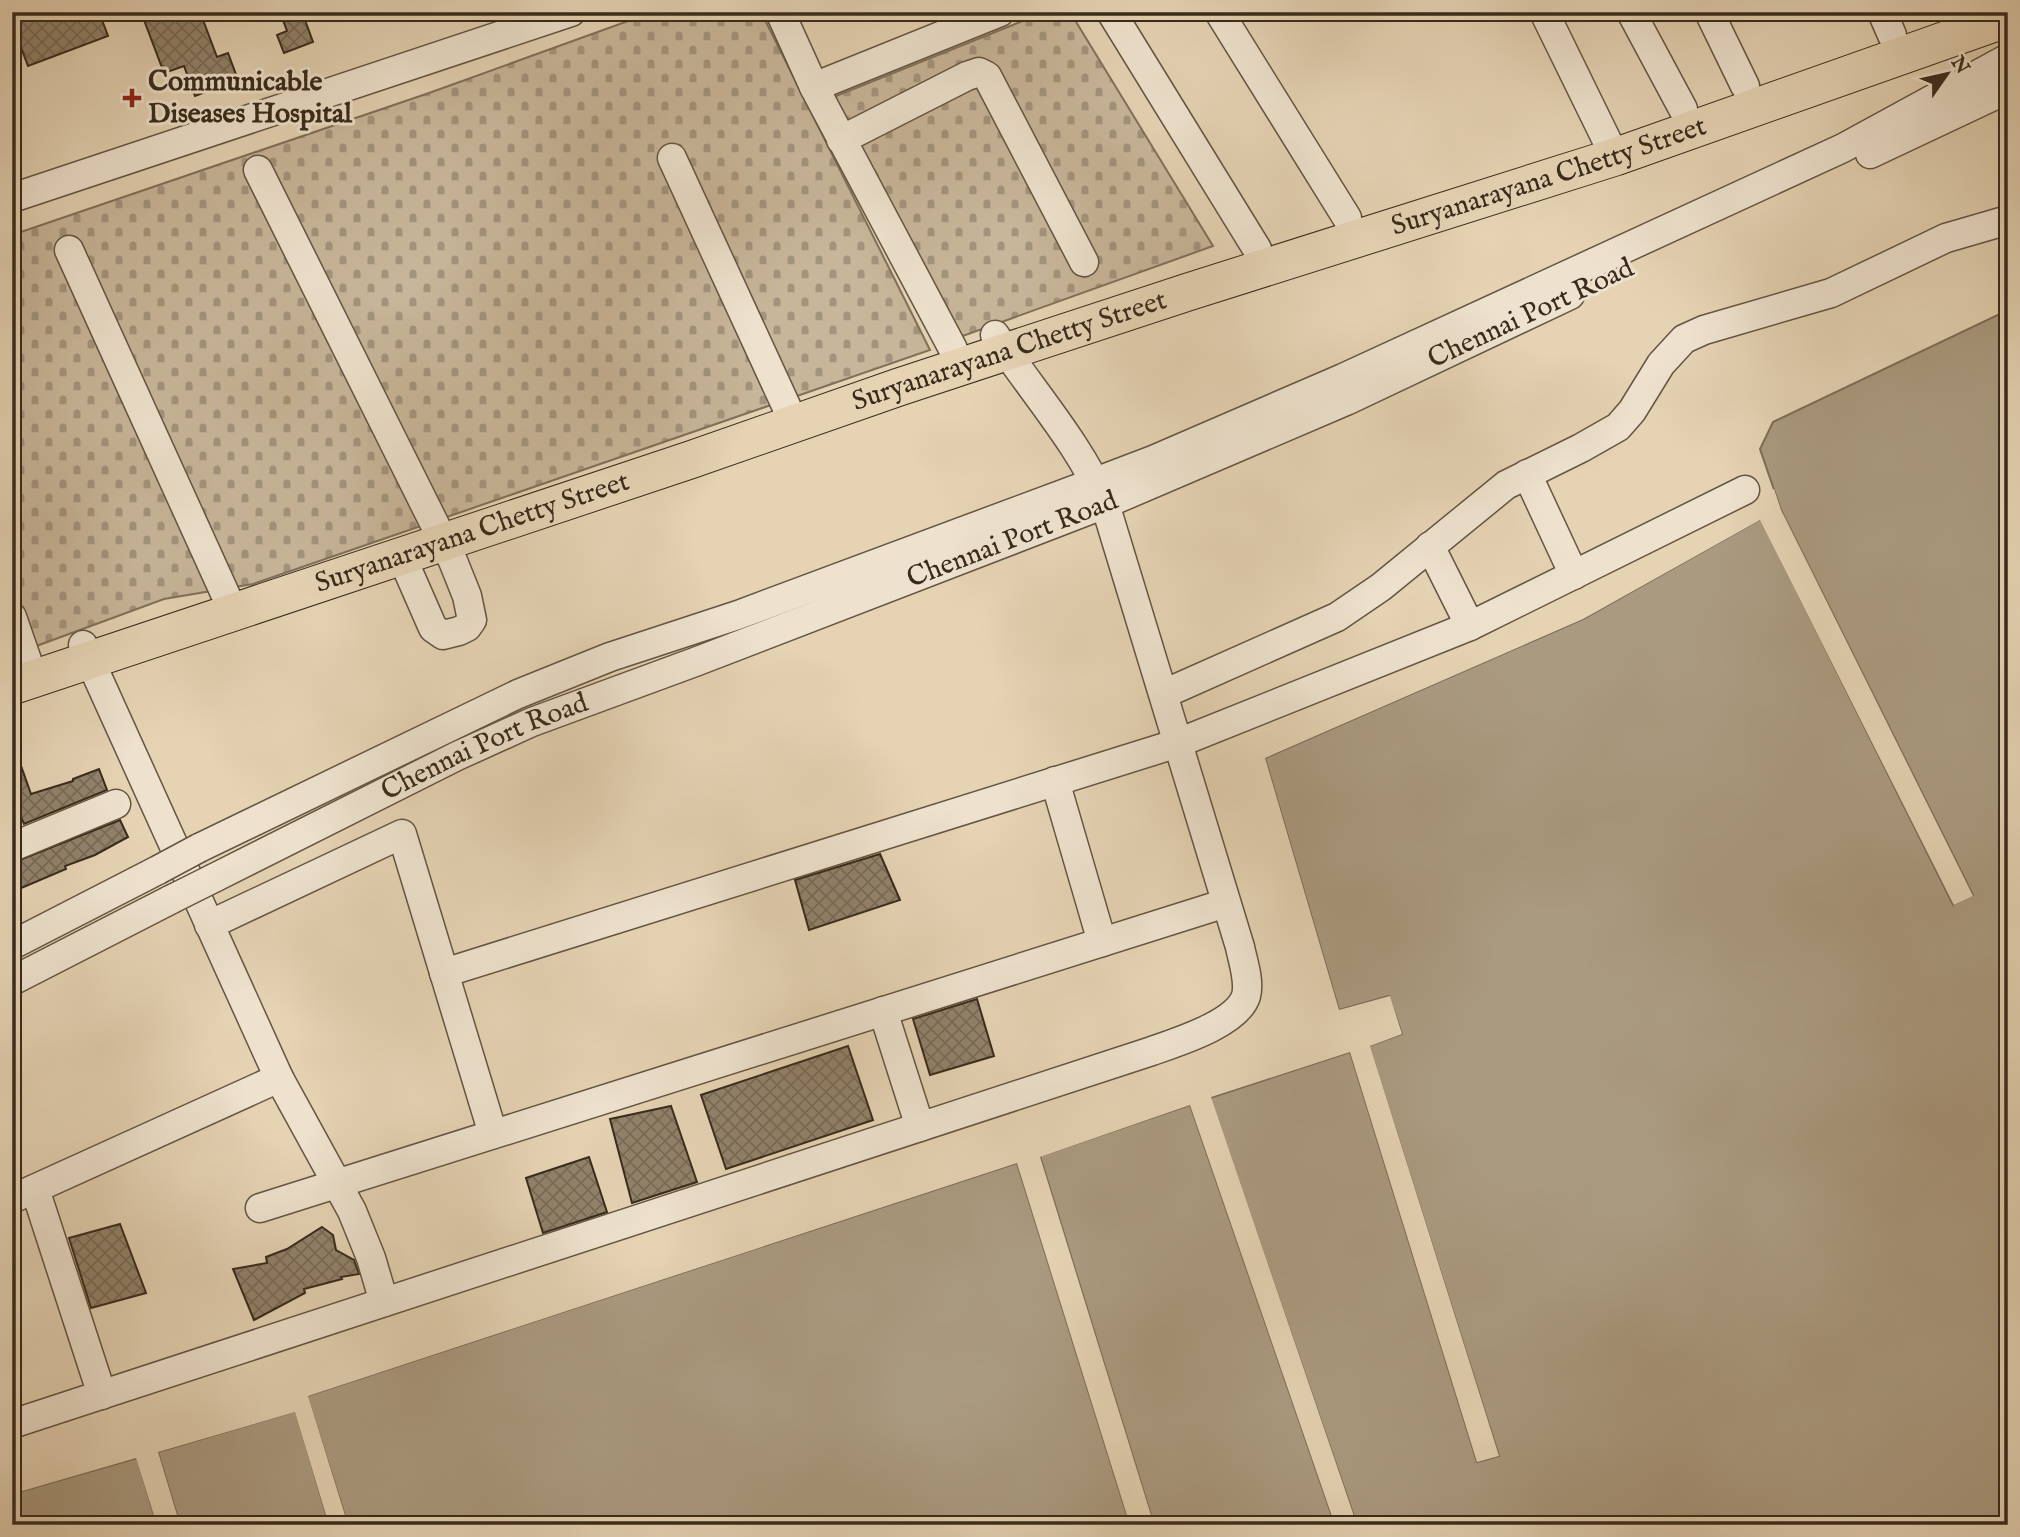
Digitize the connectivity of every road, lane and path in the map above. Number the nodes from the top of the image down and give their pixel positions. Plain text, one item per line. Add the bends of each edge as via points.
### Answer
1 (571, 12) edge
2 (780, 12) edge
3 (1111, 12) edge
4 (1219, 12) edge
5 (1544, 12) edge
6 (1631, 12) edge
7 (1709, 12) edge
8 (1950, 12) edge
9 (984, 15) edge
10 (535, 18) edge
11 (2008, 19) edge
12 (1887, 23) edge
13 (2008, 58) edge
14 (1745, 86) junction
15 (814, 87) junction
16 (2008, 89) edge
17 (1683, 109) junction
18 (841, 140) junction
19 (1611, 146) junction
20 (672, 158) dead end
21 (258, 170) dead end
22 (12, 198) edge
23 (1347, 218) junction
24 (2008, 220) edge
25 (1257, 249) junction
26 (69, 250) dead end
27 (1084, 262) dead end
28 (984, 347) junction
29 (788, 410) junction
30 (1527, 474) junction
31 (1745, 490) dead end
32 (1095, 491) junction
33 (440, 534) junction
34 (1430, 546) junction
35 (401, 555) junction
36 (1574, 575) junction
37 (227, 598) junction
38 (12, 617) edge
39 (1470, 626) junction
40 (86, 653) junction
41 (18, 673) edge
42 (1175, 689) dead end
43 (1178, 743) junction
44 (1055, 781) junction
45 (116, 804) dead end
46 (13, 844) edge
47 (1226, 903) junction
48 (209, 925) junction
49 (1102, 943) junction
50 (12, 945) edge
51 (444, 973) junction
52 (12, 981) edge
53 (883, 1011) junction
54 (279, 1078) junction
55 (920, 1127) junction
56 (493, 1134) junction
57 (337, 1183) junction
58 (23, 1194) edge
59 (260, 1208) dead end
60 (384, 1302) junction
61 (102, 1395) junction
62 (12, 1424) edge

1 - 10 street
2 - 15 street
3 - 25 street
4 - 23 street
5 - 19 street
6 - 17 street
7 - 14 street
8 - 12 main road, Suryanarayana Chetty Street
9 - 15 street
10 - 22 street
11 - 19 main road, Suryanarayana Chetty Street
12 - 14 main road, Suryanarayana Chetty Street
13 - 32 street, Chennai Port Road via 1830,154 1343,378 1153,460
14 - 17 main road, Suryanarayana Chetty Street
15 - 18 street
16 - 32 street, Chennai Port Road via 1346,401
17 - 19 main road, Suryanarayana Chetty Street
18 - 27 street via 967,76 979,72 987,76
18 - 28 street
19 - 23 main road, Suryanarayana Chetty Street
19 - 28 main road, Suryanarayana Chetty Street via 1188,292
20 - 29 street
21 - 33 street
23 - 25 main road, Suryanarayana Chetty Street
24 - 30 street via 1946,239 1831,293 1684,339 1618,427
25 - 28 main road, Suryanarayana Chetty Street
26 - 37 street
28 - 29 main road, Suryanarayana Chetty Street
28 - 32 street
28 - 33 main road, Suryanarayana Chetty Street
29 - 33 main road, Suryanarayana Chetty Street via 584,476
30 - 34 street via 1506,485
30 - 36 street
31 - 36 street
32 - 43 street
32 - 50 street, Chennai Port Road, bridge via 610,657 518,694 199,848
32 - 52 street, Chennai Port Road, bridge via 695,662 532,722
33 - 35 main road, Suryanarayana Chetty Street
33 - 35 street via 471,610 472,620 459,631 443,635 433,628
33 - 37 main road, Suryanarayana Chetty Street
34 - 39 street
34 - 42 street via 1336,617
35 - 40 main road, Suryanarayana Chetty Street
36 - 39 street
37 - 40 main road, Suryanarayana Chetty Street
38 - 41 street
39 - 43 street
40 - 41 main road, Suryanarayana Chetty Street
40 - 48 street
43 - 44 street
43 - 47 street
44 - 49 street
44 - 51 street
45 - 46 street
47 - 49 street
47 - 55 street via 1247,982 1246,995 1232,1015 1152,1051
48 - 51 street via 402,834
48 - 54 street
49 - 53 street
51 - 56 street
53 - 55 street
53 - 56 street
54 - 57 street
54 - 58 street
55 - 60 street
56 - 57 street
57 - 59 street
57 - 60 street via 361,1230
58 - 61 street
60 - 61 street
61 - 62 street

